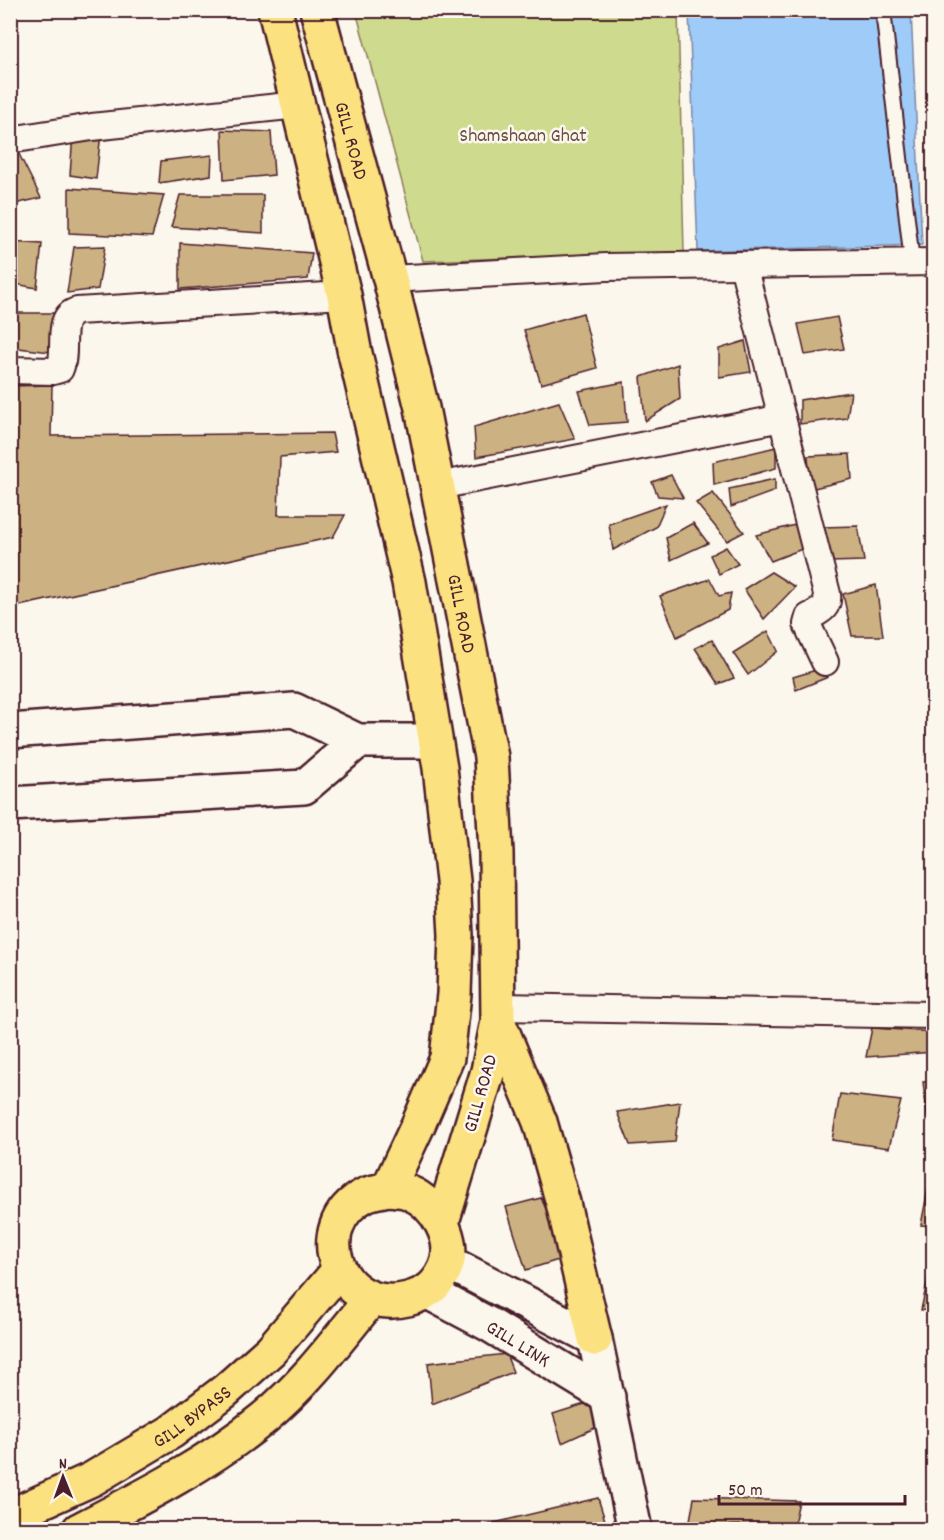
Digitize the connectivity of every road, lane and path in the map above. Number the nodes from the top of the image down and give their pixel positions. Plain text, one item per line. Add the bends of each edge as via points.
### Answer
1 (275, 10) edge
2 (317, 10) edge
3 (883, 10) edge
4 (298, 105) junction
5 (10, 140) edge
6 (922, 262) edge
7 (743, 266) junction
8 (390, 279) junction
9 (344, 295) junction
10 (10, 370) edge
11 (782, 418) junction
12 (438, 486) junction
13 (825, 662) dead end
14 (10, 731) edge
15 (358, 741) junction
16 (435, 741) junction
17 (10, 804) edge
18 (498, 1014) junction
19 (933, 1015) edge
20 (387, 1189) junction
21 (442, 1222) junction
22 (448, 1262) junction
23 (339, 1270) junction
24 (428, 1292) junction
25 (371, 1299) junction
26 (595, 1339) junction
27 (608, 1397) junction
28 (10, 1516) edge
29 (79, 1530) edge
30 (635, 1530) edge

1 - 4 main road, GILL ROAD
2 - 8 main road, GILL ROAD
3 - 6 lane
4 - 5 street via 92,127
4 - 9 main road, GILL ROAD
6 - 7 street
7 - 8 street via 594,268
7 - 11 street
8 - 12 main road, GILL ROAD
9 - 10 street via 77,311 65,319 60,369
9 - 16 main road, GILL ROAD via 409,582
11 - 12 street
11 - 13 street via 828,602 809,617 807,624
12 - 18 main road, GILL ROAD via 491,757
14 - 15 street via 294,710
15 - 16 street
15 - 17 street via 304,787
16 - 20 main road, GILL ROAD via 453,881 454,994 447,1058
18 - 19 street
18 - 21 main road, GILL ROAD via 488,1071
18 - 26 main road via 540,1122
20 - 21 main road via 409,1192 428,1204
20 - 23 main road via 366,1195 348,1208 337,1227 333,1249
21 - 22 main road
22 - 24 main road
22 - 26 street, GILL LINK
23 - 25 main road via 352,1288
23 - 28 main road, GILL BYPASS via 271,1350 225,1391 171,1431 92,1479
24 - 25 main road via 393,1303
24 - 27 street, GILL LINK
25 - 29 main road via 311,1373 264,1418 216,1454
26 - 27 street
27 - 30 street

